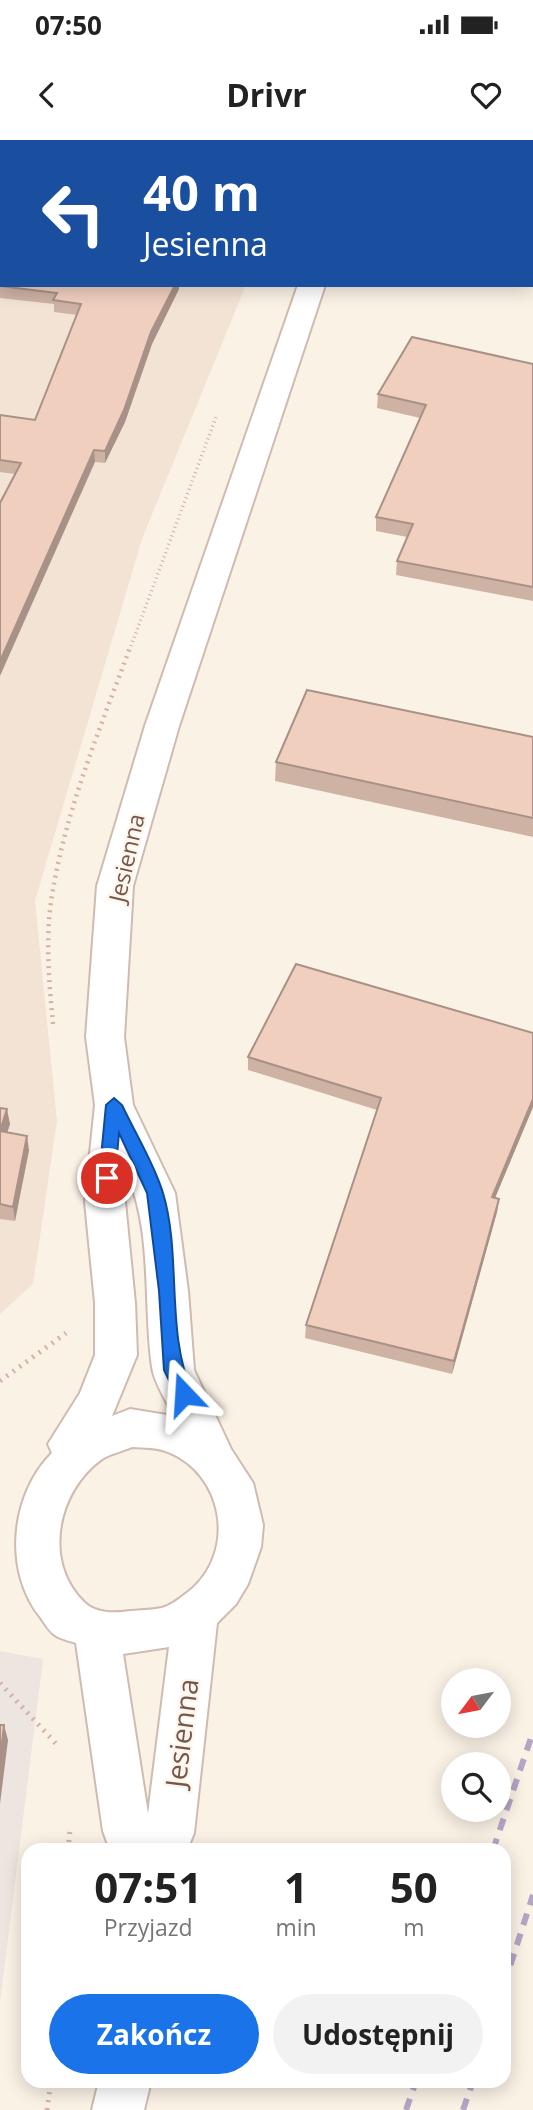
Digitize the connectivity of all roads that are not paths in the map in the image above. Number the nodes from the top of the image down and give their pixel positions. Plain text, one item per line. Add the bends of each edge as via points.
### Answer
1 (311, 287) edge
2 (114, 1105) junction
3 (69, 1444) junction
4 (217, 1464) junction
5 (10, 1569) edge
6 (196, 1612) junction
7 (97, 1632) junction
8 (131, 1843) edge
9 (163, 1843) edge
10 (123, 2088) edge
11 (118, 2110) edge

1 - 2 street, Jesienna via 162,726 115,886 105,1037
2 - 3 street, Jesienna via 105,1202 116,1303 116,1355 97,1402
2 - 4 street via 155,1193 173,1370
3 - 4 street via 98,1432 130,1428 163,1432 193,1444
3 - 5 street via 18,1488
4 - 6 street via 235,1490 243,1519 240,1551 227,1581
5 - 7 street via 55,1615
6 - 7 street via 176,1625 142,1635
6 - 9 street, Jesienna via 170,1833
7 - 8 street
10 - 11 street

